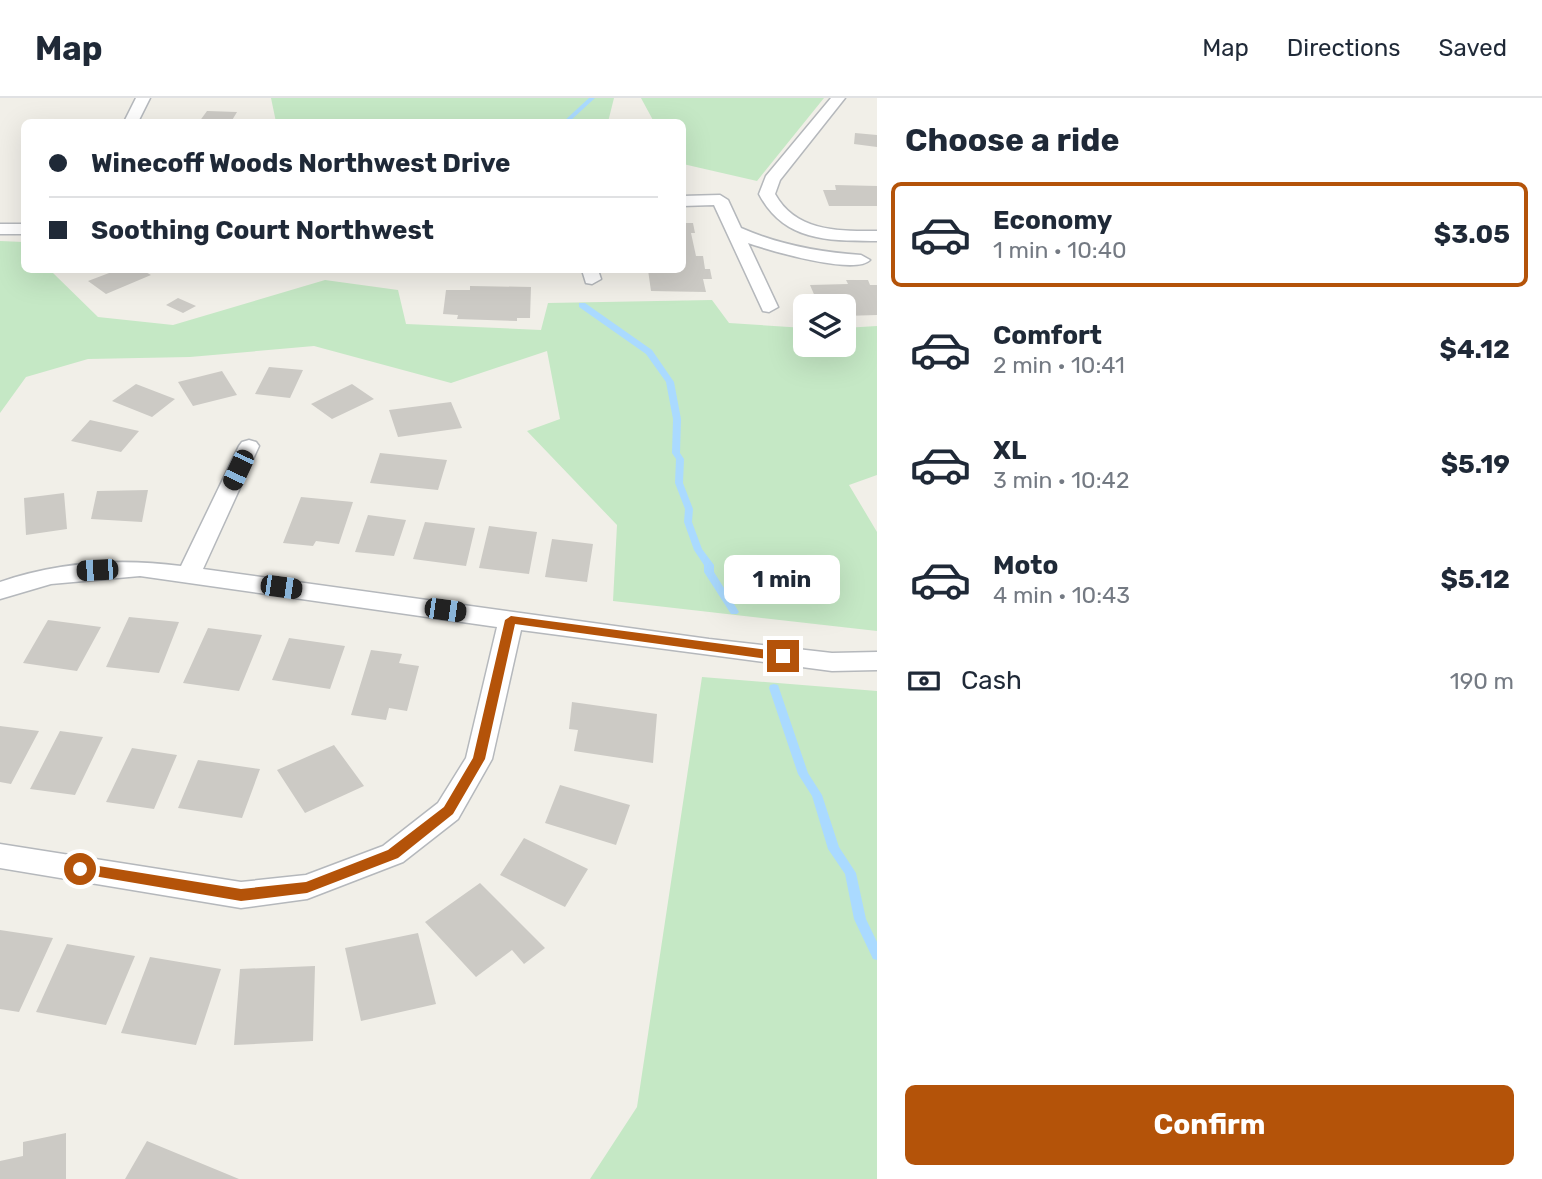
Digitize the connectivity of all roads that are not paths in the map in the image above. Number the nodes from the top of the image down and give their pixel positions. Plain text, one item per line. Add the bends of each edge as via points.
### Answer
1 (143, 98) edge
2 (838, 98) edge
3 (132, 119) edge
4 (686, 201) edge
5 (0, 229) edge
6 (21, 229) edge
7 (734, 231) junction
8 (877, 236) edge
9 (861, 260) dead end
10 (769, 307) dead end
11 (249, 446) dead end
12 (189, 575) junction
13 (0, 590) edge
14 (511, 620) junction
15 (877, 661) edge
16 (0, 856) edge

1 - 3 street
2 - 8 street via 772,179 767,194 779,214 809,230
4 - 7 street via 720,200
5 - 6 street
7 - 9 street via 825,259
7 - 10 street
11 - 12 street
12 - 13 street via 140,568 83,570 29,579
12 - 14 street
14 - 15 street via 832,662
14 - 16 street via 479,759 448,811 393,854 307,887 241,895

